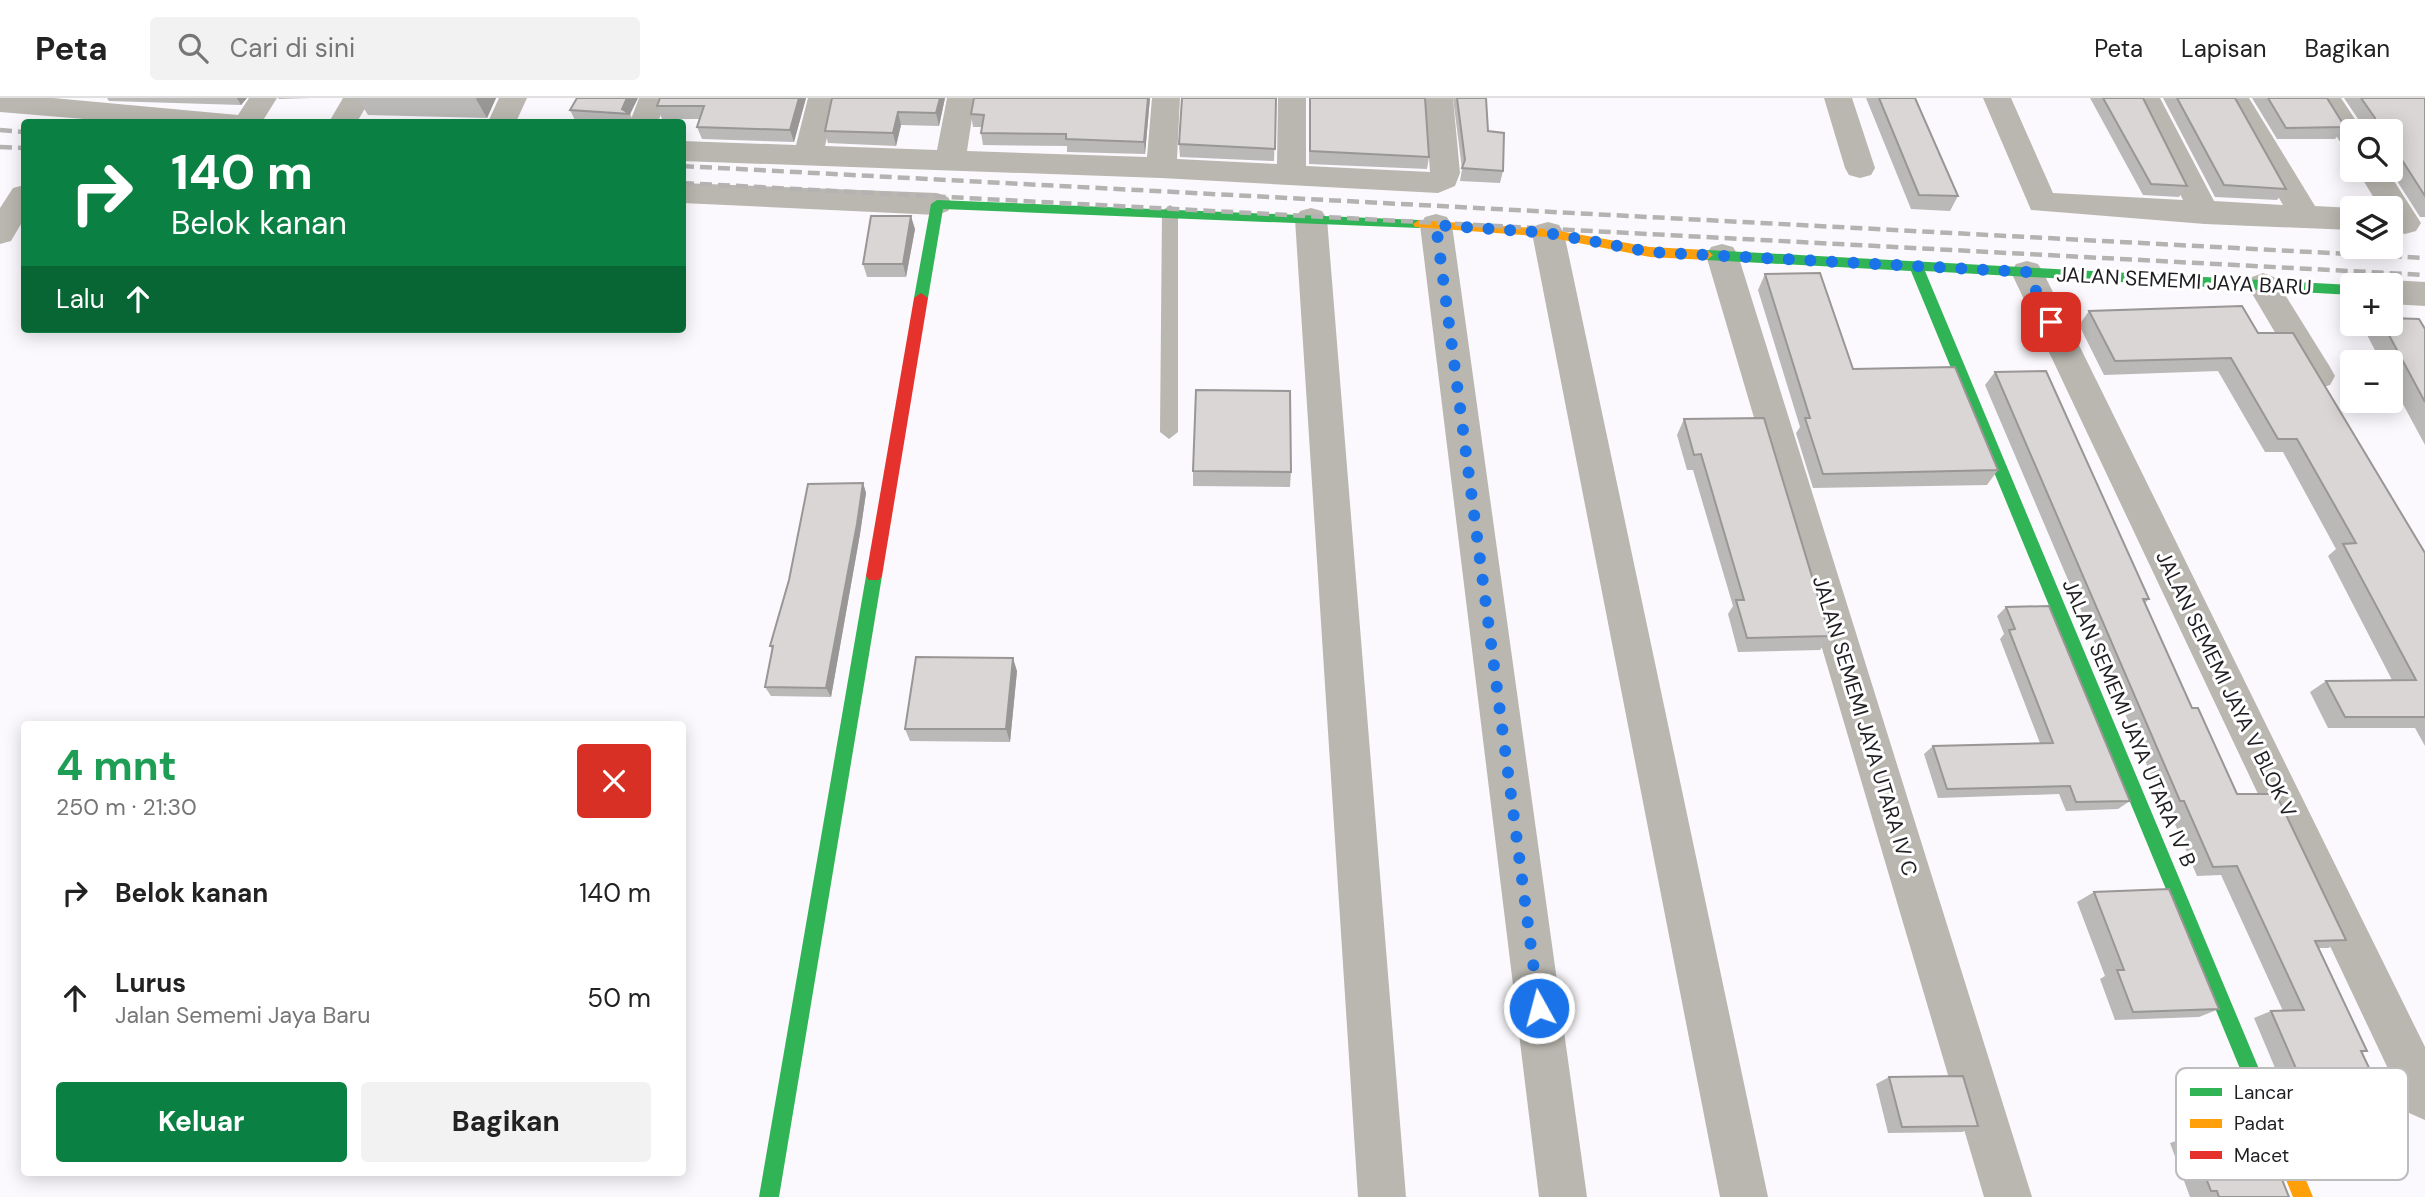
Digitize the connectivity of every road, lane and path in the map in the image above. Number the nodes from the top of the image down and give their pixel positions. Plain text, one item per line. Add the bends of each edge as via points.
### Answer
1 (263, 98) edge
2 (356, 98) edge
3 (513, 98) edge
4 (653, 98) edge
5 (822, 98) edge
6 (961, 98) edge
7 (1166, 98) edge
8 (1292, 98) edge
9 (1438, 98) edge
10 (1838, 98) edge
11 (1997, 98) edge
12 (2146, 98) edge
13 (2235, 98) edge
14 (2327, 98) edge
15 (0, 103) edge
16 (83, 104) edge
17 (204, 119) edge
18 (250, 119) edge
19 (346, 119) edge
20 (503, 119) edge
21 (645, 119) edge
22 (2340, 119) edge
23 (686, 151) edge
24 (808, 157) junction
25 (950, 160) junction
26 (1161, 168) junction
27 (1860, 168) dead end
28 (1289, 174) junction
29 (2380, 182) edge
30 (686, 193) edge
31 (21, 200) edge
32 (937, 204) junction
33 (1170, 211) junction
34 (2205, 213) junction
35 (2305, 216) junction
36 (2340, 218) edge
37 (1311, 219) junction
38 (2407, 223) edge
39 (1436, 225) junction
40 (0, 233) edge
41 (1548, 233) junction
42 (1722, 255) junction
43 (1916, 266) junction
44 (2027, 272) junction
45 (2263, 285) junction
46 (2340, 289) edge
47 (2403, 293) edge
48 (2425, 294) edge
49 (2334, 402) edge
50 (1169, 432) dead end
51 (2249, 1068) edge
52 (2425, 1097) edge
53 (2296, 1180) edge
54 (769, 1197) edge
55 (1382, 1197) edge
56 (1563, 1197) edge
57 (1744, 1197) edge
58 (2008, 1197) edge
59 (2303, 1197) edge

1 - 18 street
2 - 19 street
3 - 20 street
4 - 21 street
5 - 24 street
6 - 25 street
7 - 26 street
8 - 28 street
9 - 28 street via 1445,173 1438,183
10 - 27 street
11 - 34 street via 2042,203
12 - 34 street
13 - 35 street
14 - 22 street
15 - 16 street
16 - 17 street
23 - 24 street
24 - 25 street
25 - 26 street
26 - 28 street
29 - 38 street
30 - 32 street
31 - 40 street
32 - 33 street, JALAN SEMEMI JAYA BARU
32 - 54 street
33 - 37 street, JALAN SEMEMI JAYA BARU
33 - 50 lane
34 - 35 street
35 - 36 street
37 - 39 street, JALAN SEMEMI JAYA BARU
37 - 55 street
39 - 41 street, JALAN SEMEMI JAYA BARU
39 - 56 street
41 - 42 street, JALAN SEMEMI JAYA BARU via 1650,252
41 - 57 street
42 - 43 street, JALAN SEMEMI JAYA BARU
42 - 58 street, JALAN SEMEMI JAYA UTARA IV C
43 - 44 street, JALAN SEMEMI JAYA BARU
43 - 51 street, JALAN SEMEMI JAYA UTARA IV B
44 - 45 street, JALAN SEMEMI JAYA BARU
44 - 52 street, JALAN SEMEMI JAYA V BLOK V
45 - 46 street, JALAN SEMEMI JAYA BARU
45 - 49 street
47 - 48 street
53 - 59 street, JALAN SEMEMI JAYA UTARA IV B

